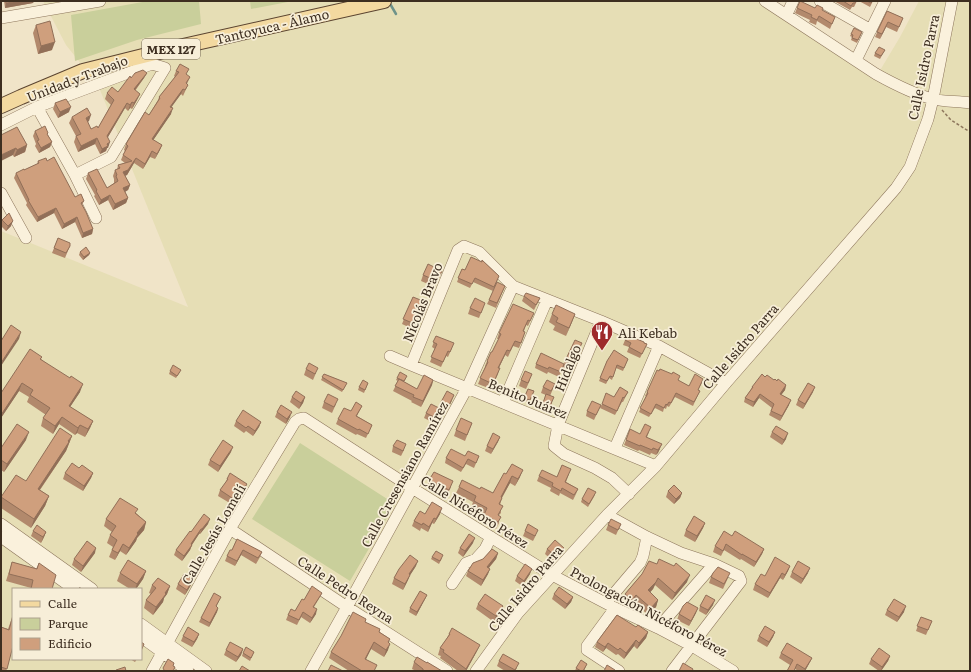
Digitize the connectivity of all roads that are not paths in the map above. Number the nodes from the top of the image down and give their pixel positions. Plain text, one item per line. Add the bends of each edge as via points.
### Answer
1 (100, 1) edge
2 (384, 1) edge
3 (765, 1) edge
4 (793, 1) edge
5 (820, 1) edge
6 (886, 1) edge
7 (78, 3) edge
8 (948, 3) edge
9 (787, 14) junction
10 (1, 18) edge
11 (871, 30) junction
12 (856, 60) junction
13 (933, 99) junction
14 (970, 103) edge
15 (1, 106) edge
16 (37, 107) junction
17 (1, 125) edge
18 (75, 174) junction
19 (1, 193) edge
20 (96, 218) dead end
21 (26, 238) dead end
22 (513, 286) junction
23 (547, 300) junction
24 (601, 321) junction
25 (659, 346) junction
26 (390, 356) dead end
27 (411, 365) junction
28 (726, 383) junction
29 (466, 388) junction
30 (503, 402) junction
31 (304, 418) joint
32 (558, 425) junction
33 (615, 448) junction
34 (656, 466) junction
35 (412, 488) junction
36 (629, 494) junction
37 (607, 515) junction
38 (1, 524) edge
39 (230, 529) junction
40 (1, 537) edge
41 (491, 537) junction
42 (647, 537) junction
43 (46, 562) junction
44 (714, 564) junction
45 (552, 575) junction
46 (452, 584) dead end
47 (73, 588) edge
48 (90, 588) edge
49 (610, 605) junction
50 (347, 607) junction
51 (142, 625) edge
52 (658, 628) junction
53 (142, 637) edge
54 (692, 646) junction
55 (165, 648) junction
56 (152, 671) edge
57 (188, 671) edge
58 (206, 671) edge
59 (311, 671) edge
60 (447, 671) edge
61 (476, 671) edge
62 (619, 671) edge
63 (672, 671) edge
64 (734, 671) edge

1 - 7 street
2 - 15 main road, Tantoyuca - Álamo / MEX 127 via 83,70
3 - 9 street
4 - 9 street
5 - 11 street
6 - 11 street
7 - 10 street
8 - 13 street, Calle Isidro Parra
9 - 12 street
11 - 12 street
12 - 13 street via 892,83
13 - 14 street
13 - 28 street, Calle Isidro Parra via 910,168 896,188
16 - 17 street, Unidad y Trabajo
16 - 18 street
16 - 18 street, Unidad y Trabajo via 152,64 165,68 111,157
18 - 20 street
19 - 21 street
22 - 23 street
22 - 27 street, Nicolás Bravo via 479,252 464,246 458,250
22 - 29 street, Calle Cresensiano Ramírez
23 - 24 street
23 - 30 street
24 - 25 street
24 - 32 street, Hidalgo
25 - 28 street
25 - 33 street
26 - 27 street, Benito Juárez
27 - 29 street, Benito Juárez
28 - 34 street, Calle Isidro Parra
29 - 30 street, Benito Juárez
29 - 35 street, Calle Cresensiano Ramírez
30 - 32 street, Benito Juárez
31 - 35 street, Calle Nicéforo Pérez
31 - 39 street, Calle Jesús Lomelí via 295,422
32 - 33 street, Benito Juárez
32 - 36 street, Hidalgo via 554,446 564,454 612,478
33 - 34 street, Benito Juárez
34 - 36 street, Calle Isidro Parra
35 - 41 street, Calle Nicéforo Pérez
35 - 50 street, Calle Cresensiano Ramírez
36 - 37 street, Calle Isidro Parra
37 - 42 street
37 - 45 street, Calle Isidro Parra
38 - 43 street
39 - 50 street, Calle Pedro Reyna
39 - 55 street, Calle Jesús Lomelí
40 - 43 street
41 - 45 street, Calle Nicéforo Pérez
41 - 46 street via 486,549 466,563
42 - 44 street via 681,553
42 - 49 street via 644,556
43 - 47 street
43 - 48 street
44 - 52 street
44 - 54 street via 739,576 741,581
45 - 49 street, Prolongación Nicéforo Pérez
45 - 61 street, Calle Isidro Parra via 518,613
49 - 52 street, Prolongación Nicéforo Pérez
49 - 62 street via 587,650
50 - 59 street, Calle Cresensiano Ramírez
50 - 60 street, Calle Pedro Reyna
51 - 55 street
52 - 54 street, Prolongación Nicéforo Pérez
53 - 55 street
54 - 63 street
54 - 64 street, Prolongación Nicéforo Pérez
55 - 56 street, Calle Jesús Lomelí
55 - 57 street
55 - 58 street

